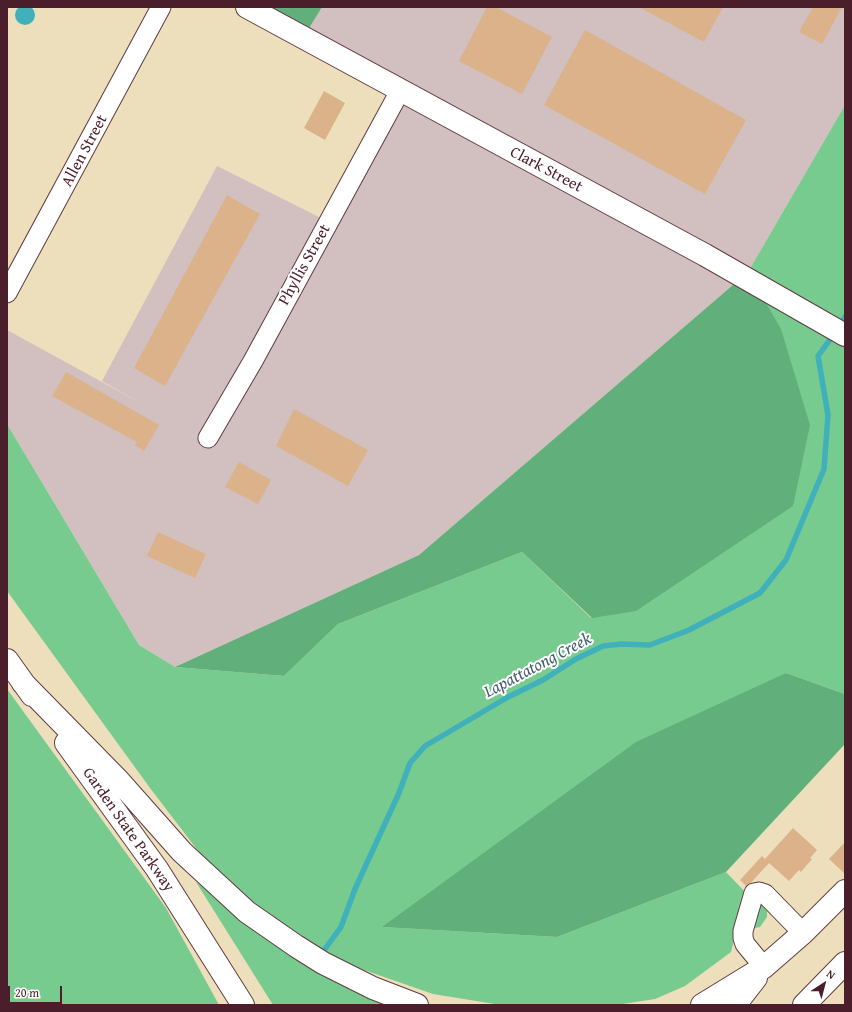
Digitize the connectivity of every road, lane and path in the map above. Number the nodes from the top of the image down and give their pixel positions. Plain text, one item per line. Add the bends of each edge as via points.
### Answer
1 (161, 7) edge
2 (247, 7) edge
3 (400, 91) junction
4 (7, 294) edge
5 (839, 331) edge
6 (208, 438) dead end
7 (7, 660) edge
8 (23, 683) junction
9 (845, 890) edge
10 (803, 933) junction
11 (845, 963) edge
12 (764, 967) junction
13 (243, 1005) edge
14 (417, 1005) edge
15 (702, 1005) edge
16 (735, 1005) edge
17 (804, 1005) edge

1 - 4 street, Allen Street
2 - 3 main road, Clark Street
3 - 5 main road, Clark Street
3 - 6 street, Phyllis Street via 253,361
7 - 8 main road, Garden State Parkway
8 - 13 main road, Garden State Parkway via 157,869
8 - 14 main road via 119,781 182,852 247,912 323,963 373,988
9 - 10 main road
10 - 12 main road
10 - 12 street via 765,894 755,892 743,938
11 - 17 main road
12 - 15 main road
12 - 16 main road

